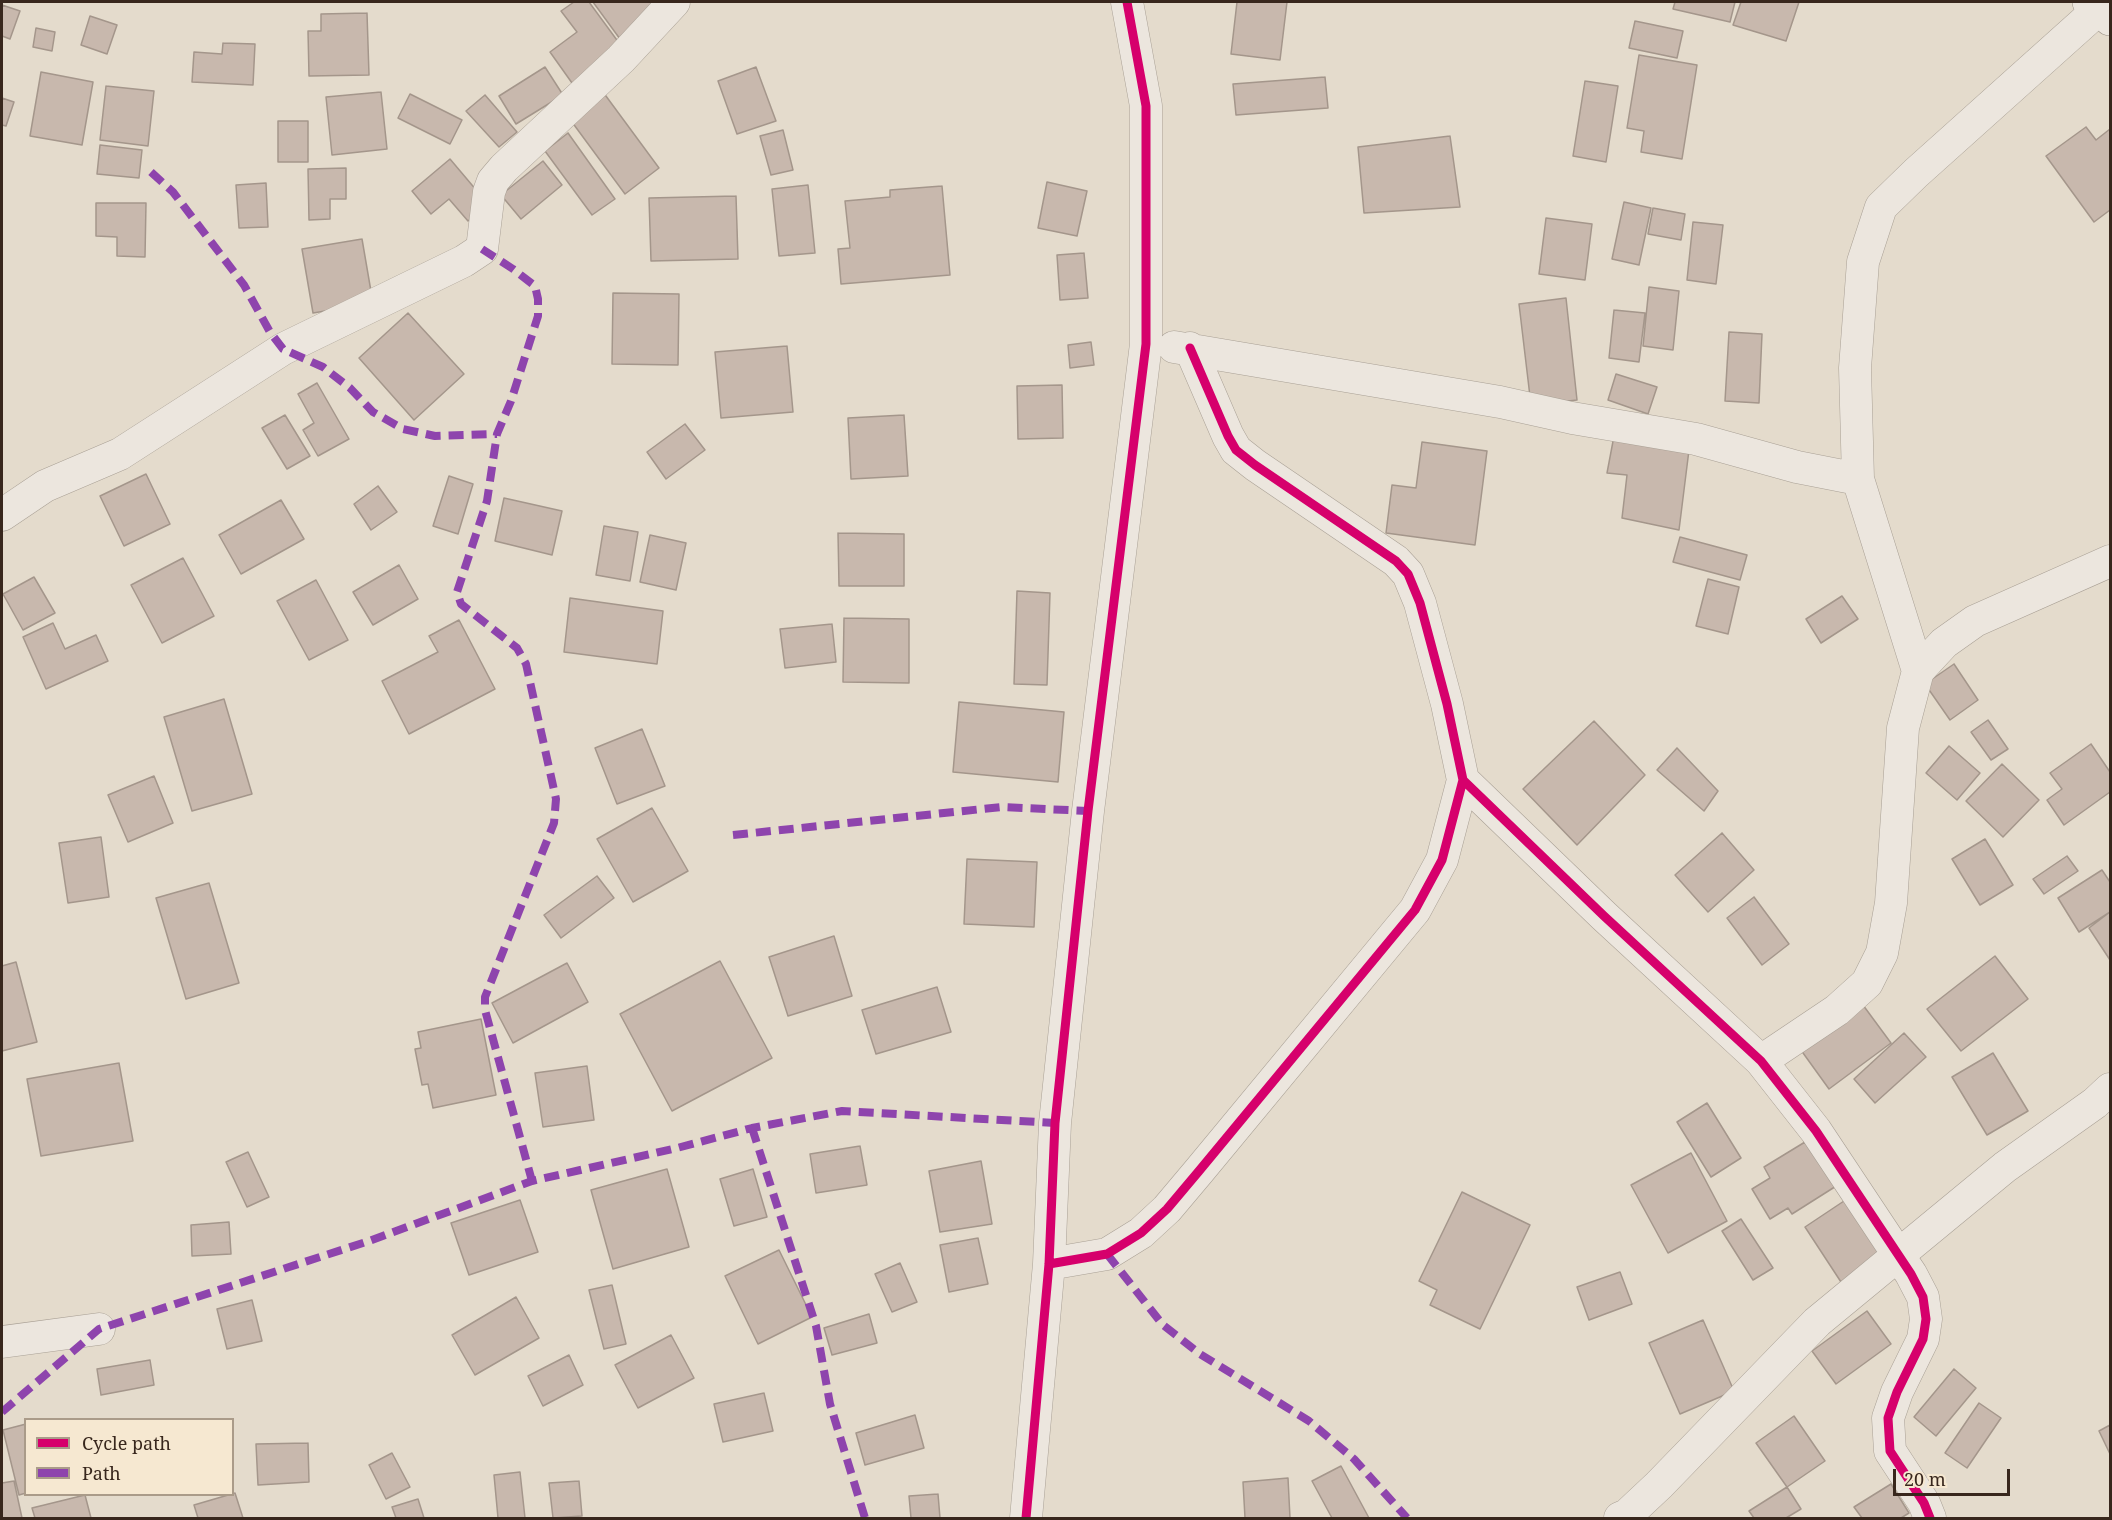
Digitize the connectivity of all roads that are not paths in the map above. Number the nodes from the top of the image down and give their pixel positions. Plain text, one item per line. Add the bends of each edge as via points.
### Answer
1 (674, 2) edge
2 (1127, 2) edge
3 (2101, 7) edge
4 (1146, 344) junction
5 (1190, 348) junction
6 (1858, 479) junction
7 (2, 516) edge
8 (2110, 561) edge
9 (1918, 671) junction
10 (1463, 780) junction
11 (1761, 1061) junction
12 (2110, 1089) edge
13 (1898, 1256) junction
14 (1048, 1264) junction
15 (99, 1329) dead end
16 (2, 1342) edge
17 (1026, 1518) edge
18 (1620, 1518) edge
19 (1930, 1518) edge

1 - 7 street via 621,59 493,181 482,249 283,349 120,454 45,486
2 - 4 street via 1146,106
3 - 6 street via 1881,207 1863,262 1855,368
4 - 5 street
4 - 14 street via 1088,811 1056,1111
5 - 6 street via 1696,440
5 - 10 street via 1236,450 1396,561 1408,574 1429,636
6 - 9 street
8 - 9 street via 1976,621 1944,643
9 - 11 street via 1903,728 1891,903 1882,953 1867,983 1837,1010
10 - 11 street
10 - 14 street via 1442,860 1415,910 1173,1202 1141,1233 1107,1254
11 - 13 street via 1816,1131
12 - 13 street via 2005,1167
13 - 18 street via 1816,1322 1659,1485
13 - 19 street via 1923,1298 1926,1318 1923,1339 1888,1418 1890,1451
14 - 17 street
15 - 16 street

